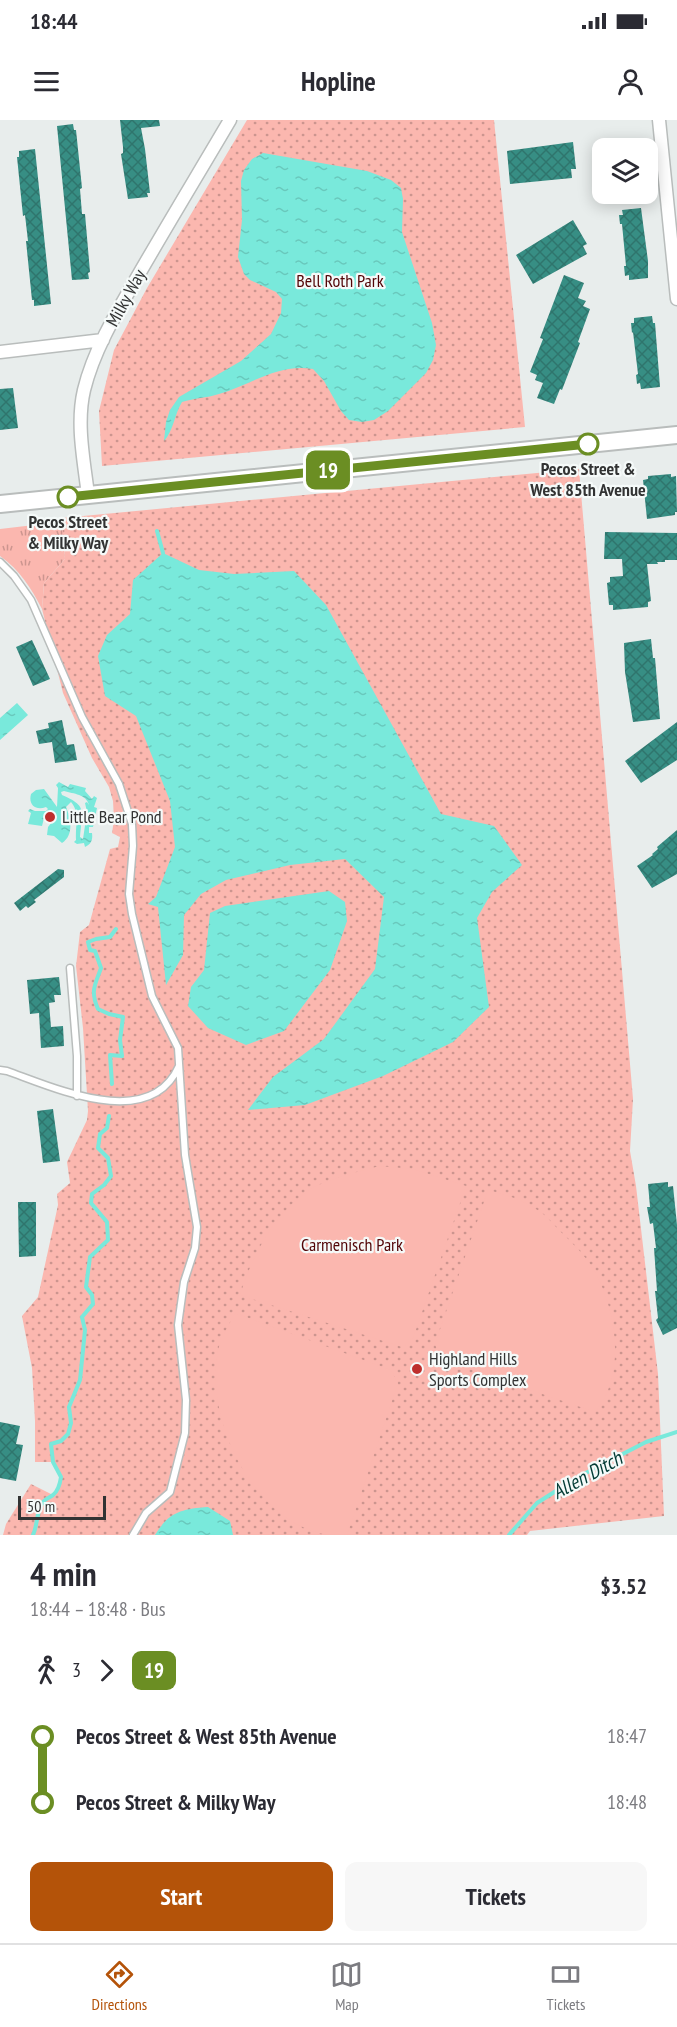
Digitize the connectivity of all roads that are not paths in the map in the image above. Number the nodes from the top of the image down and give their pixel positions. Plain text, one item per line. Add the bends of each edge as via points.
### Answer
1 (230, 120) edge
2 (659, 120) edge
3 (658, 159) edge
4 (663, 159) junction
5 (677, 299) edge
6 (103, 340) junction
7 (0, 352) edge
8 (677, 435) edge
9 (88, 495) junction
10 (0, 504) edge
11 (0, 562) edge
12 (70, 968) dead end
13 (0, 1064) edge
14 (179, 1065) junction
15 (4, 1071) edge
16 (77, 1096) junction
17 (133, 1535) edge

1 - 6 street, Milky Way
2 - 4 street
3 - 4 lane
4 - 5 street
6 - 7 street
6 - 9 street, Milky Way via 84,390 81,410
8 - 9 main road
9 - 10 main road
11 - 14 lane via 31,600 82,717 119,784 132,824 132,914 152,996 178,1048
12 - 16 lane
13 - 15 lane
14 - 16 lane via 165,1088 144,1098 119,1101
14 - 17 lane via 185,1155 197,1227 178,1325 186,1400 185,1433 170,1492 146,1513
15 - 16 lane

